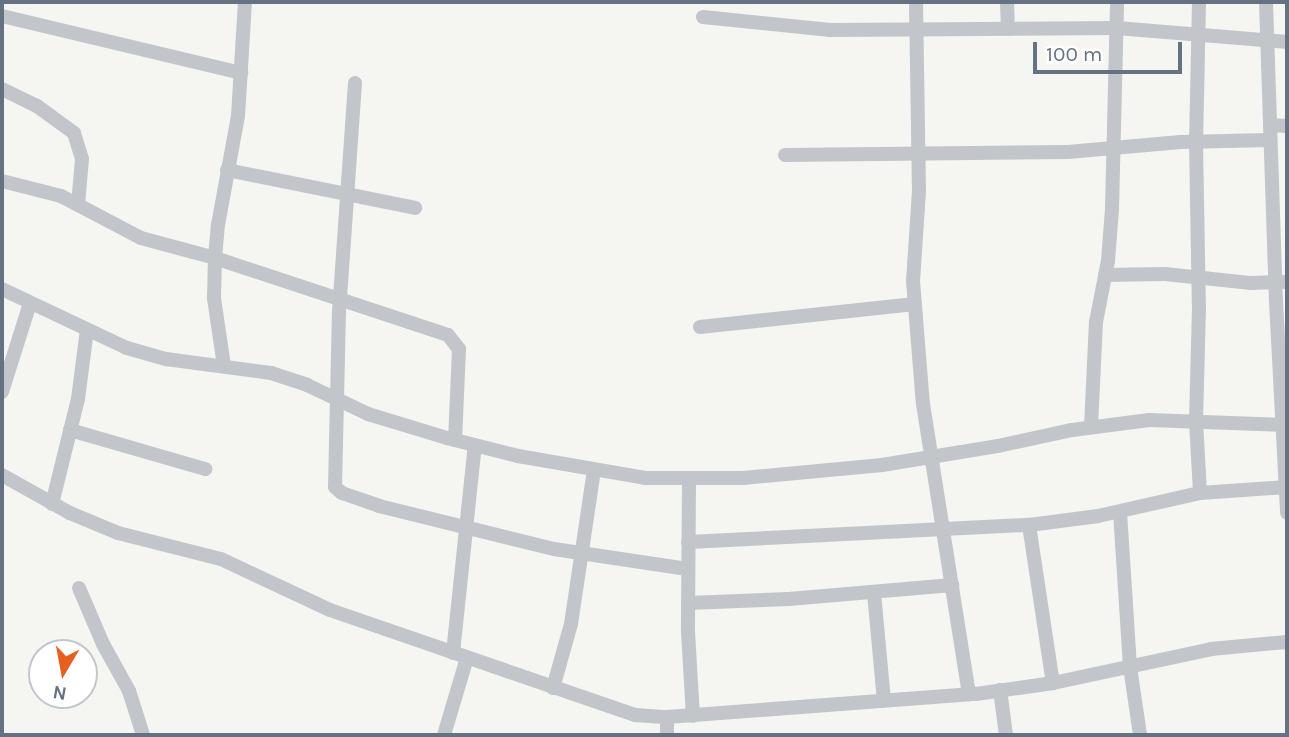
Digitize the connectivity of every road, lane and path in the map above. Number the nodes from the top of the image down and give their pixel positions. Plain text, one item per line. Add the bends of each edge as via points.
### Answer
1 (245, 2) edge
2 (916, 2) edge
3 (1007, 2) edge
4 (1117, 2) edge
5 (1199, 2) edge
6 (1266, 2) edge
7 (2, 16) edge
8 (703, 17) dead end
9 (1117, 28) junction
10 (1008, 29) junction
11 (917, 30) junction
12 (1199, 33) junction
13 (1267, 40) junction
14 (1287, 42) edge
15 (241, 73) junction
16 (355, 83) dead end
17 (2, 89) edge
18 (1287, 126) edge
19 (1270, 132) junction
20 (1196, 142) junction
21 (1114, 149) junction
22 (785, 155) dead end
23 (919, 155) junction
24 (227, 170) junction
25 (2, 181) edge
26 (348, 194) junction
27 (78, 205) junction
28 (415, 208) dead end
29 (215, 258) junction
30 (1105, 275) junction
31 (1199, 276) junction
32 (1281, 282) edge
33 (2, 289) edge
34 (340, 300) junction
35 (30, 303) junction
36 (915, 304) junction
37 (700, 327) dead end
38 (88, 330) junction
39 (224, 366) junction
40 (5, 370) edge
41 (2, 392) edge
42 (339, 402) junction
43 (1196, 421) junction
44 (1285, 426) edge
45 (1091, 427) junction
46 (71, 430) junction
47 (455, 440) junction
48 (475, 445) junction
49 (932, 458) junction
50 (205, 470) dead end
51 (594, 470) junction
52 (2, 475) edge
53 (690, 480) junction
54 (1287, 487) edge
55 (1199, 493) junction
56 (52, 503) junction
57 (1119, 512) junction
58 (1287, 513) edge
59 (1030, 525) junction
60 (467, 527) junction
61 (945, 528) junction
62 (688, 542) junction
63 (583, 554) junction
64 (688, 569) junction
65 (952, 585) junction
66 (79, 587) dead end
67 (874, 593) junction
68 (688, 603) junction
69 (1287, 642) edge
70 (460, 655) junction
71 (1130, 667) junction
72 (1053, 683) junction
73 (553, 688) junction
74 (1000, 690) junction
75 (969, 694) junction
76 (884, 701) junction
77 (693, 716) junction
78 (667, 718) junction
79 (143, 735) edge
80 (444, 735) edge
81 (667, 735) edge
82 (1006, 735) edge
83 (1140, 735) edge

1 - 15 street
2 - 11 street
3 - 10 street
4 - 9 street
5 - 12 street
6 - 13 street
7 - 15 street
8 - 11 street via 801,29
9 - 10 street
9 - 12 street
9 - 21 street
10 - 11 street
11 - 23 street
12 - 13 street
12 - 20 street
13 - 14 street
13 - 19 street
15 - 24 street
16 - 26 street
17 - 27 street via 37,106 74,133 82,159
18 - 19 street
19 - 20 street
19 - 32 street
20 - 21 street
20 - 31 street
21 - 23 street
21 - 30 street
22 - 23 street
23 - 36 street
24 - 26 street
24 - 29 street
25 - 27 street
26 - 28 street
26 - 34 street
27 - 29 street via 141,238
29 - 34 street
29 - 39 street via 214,298
30 - 31 street
30 - 45 street via 1096,323
31 - 32 street
31 - 43 street
32 - 44 street
33 - 35 street
34 - 42 street
34 - 47 street via 448,335 456,342
35 - 38 street
35 - 40 street
36 - 37 street
36 - 49 street
38 - 39 street via 166,359
38 - 46 street
39 - 42 street via 271,373
40 - 41 street
42 - 47 street
42 - 60 street via 335,487 379,506
43 - 44 street
43 - 45 street via 1149,420
43 - 55 street
44 - 54 street
45 - 49 street
46 - 50 street
46 - 56 street
47 - 48 street
48 - 51 street
48 - 60 street
49 - 53 street
49 - 61 street
51 - 53 street
51 - 63 street
52 - 56 street
53 - 62 street
54 - 55 street
54 - 58 street
55 - 57 street
56 - 70 street via 118,533 221,559 330,610
57 - 59 street
57 - 71 street
59 - 61 street
59 - 72 street
60 - 63 street
60 - 70 street
61 - 62 street
61 - 65 street
62 - 64 street
63 - 64 street
63 - 73 street
64 - 68 street
65 - 67 street
65 - 75 street
66 - 79 street via 129,691
67 - 68 street
67 - 76 street
68 - 77 street
69 - 71 street via 1211,649
70 - 73 street
70 - 80 street
71 - 72 street
71 - 83 street
72 - 74 street
73 - 78 street via 635,715
74 - 75 street
74 - 82 street
75 - 76 street
76 - 77 street
77 - 78 street
78 - 81 street

